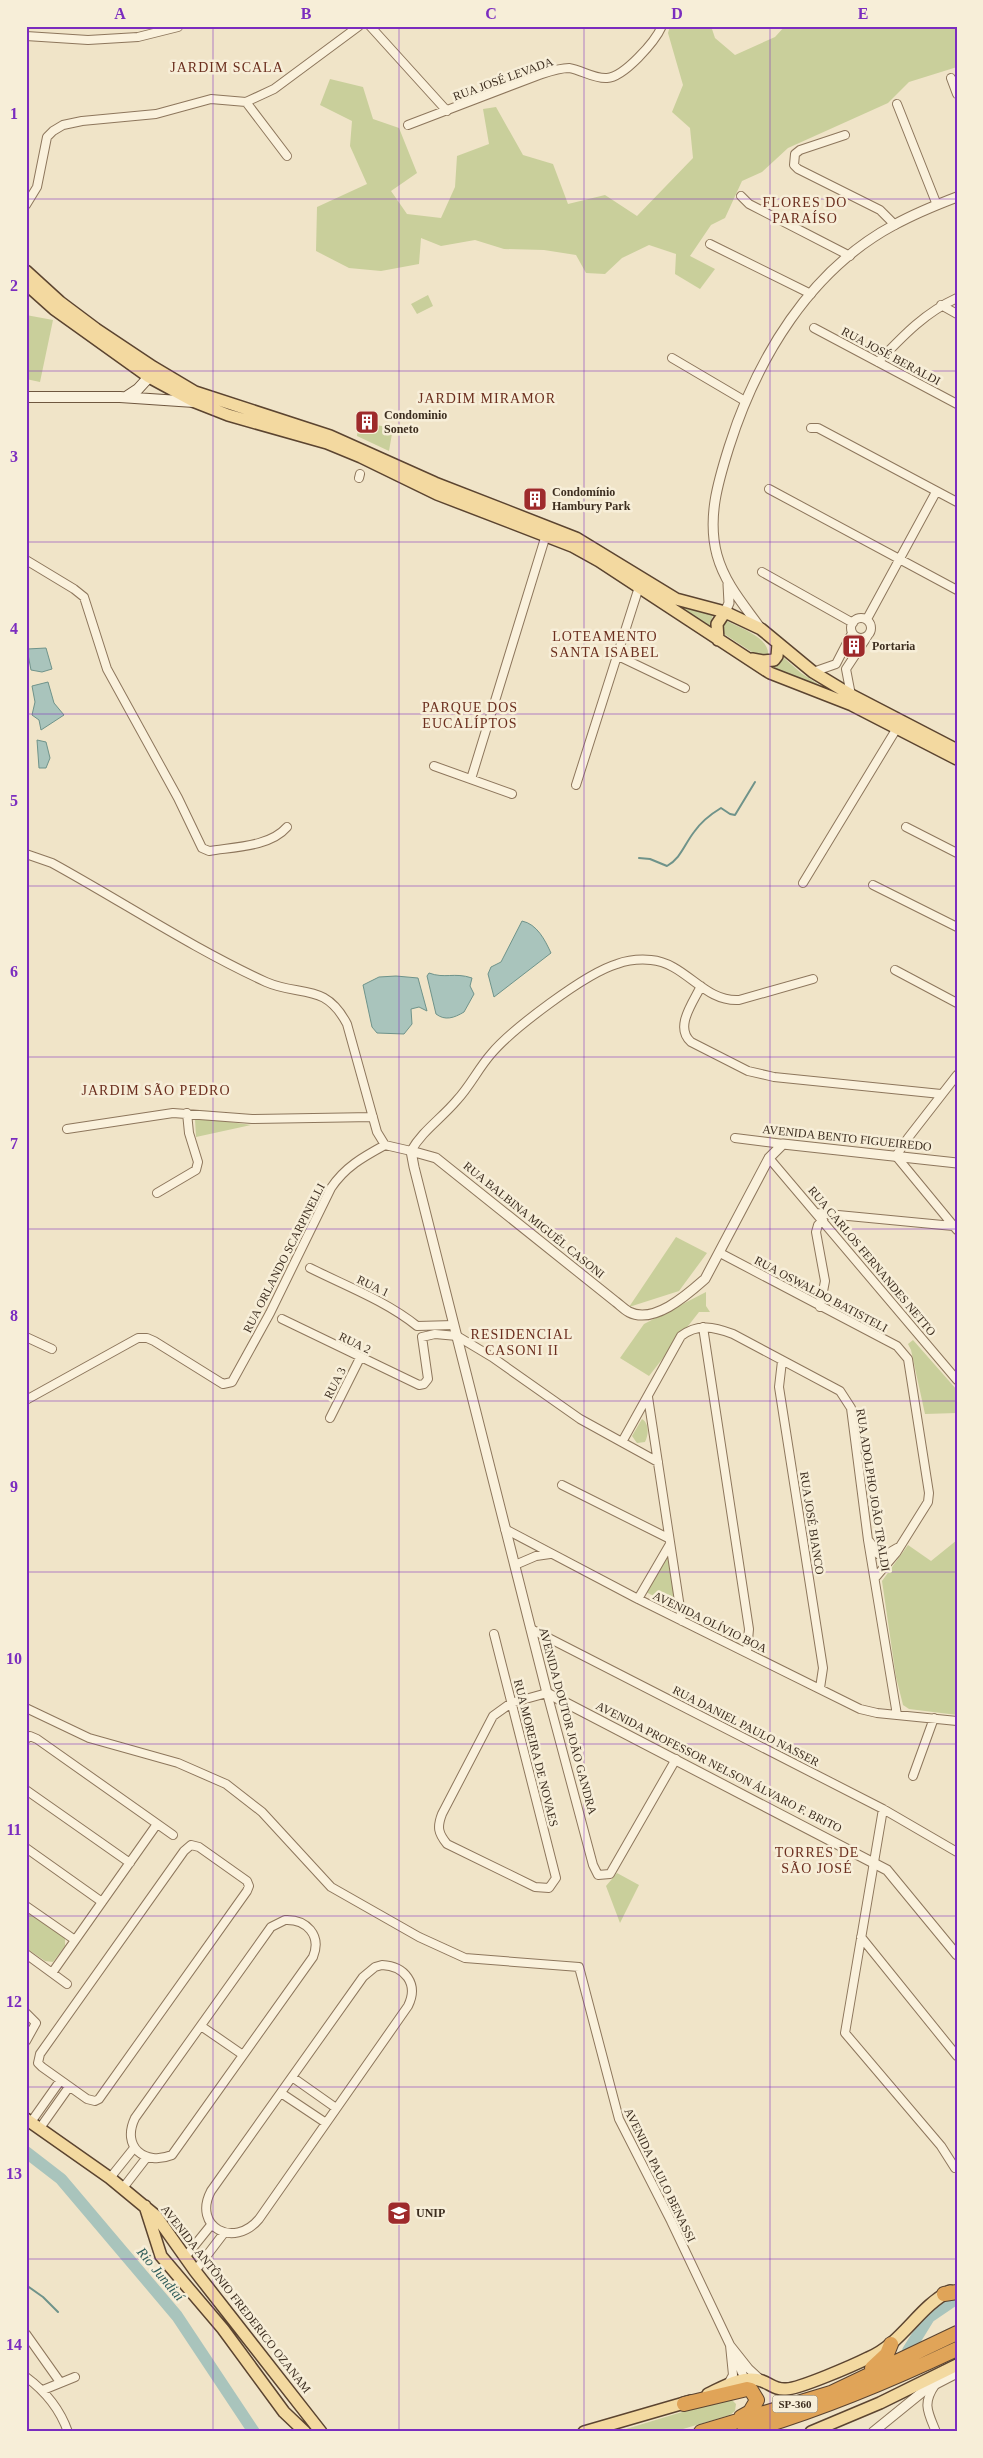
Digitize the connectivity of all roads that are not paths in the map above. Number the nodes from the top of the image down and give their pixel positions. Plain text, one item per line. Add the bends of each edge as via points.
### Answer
1 (359, 26) edge
2 (370, 26) edge
3 (662, 26) edge
4 (178, 27) edge
5 (26, 36) edge
6 (951, 78) dead end
7 (957, 94) edge
8 (246, 102) junction
9 (897, 104) dead end
10 (447, 111) junction
11 (408, 125) dead end
12 (845, 135) dead end
13 (287, 156) dead end
14 (741, 196) dead end
15 (957, 197) edge
16 (26, 205) edge
17 (937, 205) junction
18 (895, 225) junction
19 (710, 244) dead end
20 (850, 256) junction
21 (26, 271) edge
22 (26, 284) edge
23 (812, 294) junction
24 (957, 298) edge
25 (941, 306) junction
26 (957, 314) edge
27 (814, 328) dead end
28 (672, 358) dead end
29 (878, 362) junction
30 (145, 381) junction
31 (26, 397) edge
32 (126, 397) junction
33 (195, 397) junction
34 (149, 399) junction
35 (746, 401) junction
36 (957, 404) edge
37 (811, 428) dead end
38 (769, 490) dead end
39 (936, 492) junction
40 (957, 502) edge
41 (546, 535) junction
42 (900, 559) junction
43 (26, 560) edge
44 (762, 572) dead end
45 (728, 584) junction
46 (639, 587) junction
47 (957, 590) edge
48 (725, 612) junction
49 (866, 619) junction
50 (853, 622) junction
51 (762, 629) junction
52 (852, 633) junction
53 (867, 637) junction
54 (718, 640) junction
55 (778, 644) junction
56 (618, 656) junction
57 (748, 658) junction
58 (836, 664) junction
59 (846, 669) junction
60 (813, 672) junction
61 (685, 688) dead end
62 (851, 695) junction
63 (897, 728) junction
64 (957, 750) edge
65 (957, 759) edge
66 (434, 766) dead end
67 (471, 779) junction
68 (576, 785) dead end
69 (512, 794) dead end
70 (906, 827) dead end
71 (287, 828) dead end
72 (957, 853) edge
73 (26, 854) edge
74 (803, 882) dead end
75 (873, 885) dead end
76 (957, 927) edge
77 (895, 970) dead end
78 (813, 979) dead end
79 (701, 986) junction
80 (957, 1002) edge
81 (957, 1075) edge
82 (953, 1086) edge
83 (941, 1094) junction
84 (187, 1113) junction
85 (373, 1117) junction
86 (67, 1129) dead end
87 (735, 1138) dead end
88 (783, 1144) junction
89 (385, 1145) junction
90 (411, 1151) junction
91 (896, 1156) junction
92 (769, 1158) junction
93 (957, 1163) edge
94 (157, 1193) dead end
95 (817, 1213) junction
96 (823, 1220) junction
97 (955, 1228) edge
98 (720, 1253) junction
99 (310, 1268) dead end
100 (820, 1307) junction
101 (282, 1319) dead end
102 (454, 1325) junction
103 (703, 1327) junction
104 (422, 1331) junction
105 (26, 1336) edge
106 (457, 1336) junction
107 (52, 1349) dead end
108 (360, 1358) junction
109 (782, 1361) junction
110 (957, 1380) edge
111 (648, 1397) junction
112 (26, 1400) edge
113 (330, 1418) dead end
114 (622, 1442) junction
115 (658, 1462) junction
116 (562, 1485) dead end
117 (505, 1529) junction
118 (868, 1540) junction
119 (669, 1541) junction
120 (900, 1545) junction
121 (550, 1554) junction
122 (515, 1565) junction
123 (876, 1578) junction
124 (638, 1599) junction
125 (682, 1621) junction
126 (530, 1629) junction
127 (494, 1634) dead end
128 (747, 1652) junction
129 (820, 1688) junction
130 (547, 1693) junction
131 (512, 1703) junction
132 (26, 1708) edge
133 (897, 1715) junction
134 (934, 1718) junction
135 (957, 1721) edge
136 (26, 1739) edge
137 (676, 1759) junction
138 (913, 1776) dead end
139 (26, 1790) edge
140 (883, 1809) junction
141 (157, 1824) junction
142 (172, 1835) dead end
143 (26, 1848) edge
144 (948, 1848) junction
145 (957, 1852) edge
146 (957, 1856) edge
147 (130, 1862) junction
148 (873, 1862) junction
149 (102, 1902) junction
150 (26, 1906) edge
151 (861, 1937) junction
152 (75, 1940) junction
153 (26, 1954) edge
154 (957, 1955) edge
155 (52, 1973) junction
156 (68, 1984) dead end
157 (26, 2013) edge
158 (201, 2026) junction
159 (26, 2041) edge
160 (243, 2055) junction
161 (957, 2056) edge
162 (292, 2077) junction
163 (60, 2080) junction
164 (69, 2087) junction
165 (281, 2092) junction
166 (336, 2108) junction
167 (32, 2123) edge
168 (326, 2123) junction
169 (134, 2148) junction
170 (148, 2157) junction
171 (955, 2168) dead end
172 (110, 2178) junction
173 (123, 2188) junction
174 (145, 2206) junction
175 (212, 2225) junction
176 (224, 2233) junction
177 (197, 2242) junction
178 (183, 2253) junction
179 (209, 2255) junction
180 (164, 2260) junction
181 (195, 2271) junction
182 (953, 2291) edge
183 (957, 2333) edge
184 (26, 2334) edge
185 (891, 2344) junction
186 (730, 2345) junction
187 (957, 2348) edge
188 (957, 2365) edge
189 (957, 2373) edge
190 (26, 2376) edge
191 (75, 2377) dead end
192 (762, 2380) junction
193 (60, 2382) junction
194 (746, 2384) junction
195 (935, 2385) junction
196 (726, 2386) junction
197 (43, 2390) junction
198 (831, 2393) junction
199 (297, 2401) junction
200 (684, 2404) junction
201 (284, 2412) junction
202 (715, 2428) junction
203 (68, 2432) edge
204 (305, 2432) edge
205 (321, 2432) edge
206 (584, 2432) edge
207 (701, 2432) edge
208 (744, 2432) edge
209 (811, 2432) edge
210 (873, 2432) edge
211 (936, 2432) edge

1 - 8 street via 274,88
2 - 10 street
3 - 10 street, RUA JOSÉ LEVADA via 654,40 616,76 599,77 578,70 560,69
4 - 5 street via 138,38 88,40
6 - 7 street
8 - 13 street
8 - 16 street via 212,99 156,114 63,125 47,137 37,188
9 - 17 street
10 - 11 street
12 - 18 street via 800,150 795,154 794,165 880,210
14 - 20 street via 749,204
15 - 17 street
17 - 18 street
18 - 20 street
19 - 23 street
20 - 23 street
21 - 33 main road via 96,329
22 - 30 main road
23 - 35 street via 779,335 757,373
24 - 25 street
25 - 26 street
25 - 29 street via 921,318
27 - 29 street, RUA JOSÉ BERALDI
28 - 35 street
29 - 36 street, RUA JOSÉ BERALDI
30 - 32 main road
30 - 33 main road
30 - 34 main road
31 - 32 main road
32 - 34 main road
33 - 34 main road
33 - 41 main road via 228,415 328,444 437,494
33 - 48 main road via 358,447 435,483 576,538 676,599
35 - 45 street via 713,507 717,555
37 - 39 street via 818,428
38 - 42 street
39 - 40 street
39 - 42 street
41 - 46 main road via 599,561
41 - 67 street
42 - 47 street
42 - 49 street
43 - 71 street via 84,597 107,669 202,848 209,851 267,840 281,835
44 - 50 street
45 - 48 street via 729,603
45 - 51 street
46 - 54 main road
46 - 56 street
48 - 51 main road
48 - 54 main road via 717,624
49 - 50 street via 859,618
49 - 53 street via 871,628
50 - 52 street
51 - 55 main road
52 - 53 street via 857,637
52 - 58 street
53 - 59 street
54 - 57 main road
55 - 57 main road via 774,660 763,662
55 - 60 main road
56 - 61 street
56 - 68 street
57 - 63 main road via 783,679 852,705
58 - 59 street
58 - 60 street
59 - 62 street
60 - 62 main road
62 - 64 main road
63 - 65 main road
63 - 74 street
66 - 67 street
67 - 69 street
70 - 72 street
73 - 85 street via 52,863 268,983 302,990 330,1001 347,1024
75 - 76 street
77 - 80 street
78 - 79 street via 739,1000 726,1000
79 - 83 street via 685,1021 684,1036 748,1071 774,1077
79 - 90 street via 666,962 651,960 617,964 597,972 506,1038 444,1116 418,1138
81 - 82 street
82 - 83 street
83 - 91 street
84 - 85 street via 252,1119
84 - 86 street
84 - 94 street via 198,1162 196,1170
85 - 89 street
87 - 88 street, AVENIDA BENTO FIGUEIREDO
88 - 91 street, AVENIDA BENTO FIGUEIREDO
88 - 92 street
89 - 90 street
89 - 112 street, RUA ORLANDO SCARPINELLI via 340,1174 232,1382 223,1384 154,1341 138,1338
90 - 98 street, RUA BALBINA MIGUÉL CASONI via 436,1158 629,1312 648,1314 665,1308 690,1292 706,1279
90 - 102 street, AVENIDA DOUTOR JOÃO GANDRA
91 - 93 street, AVENIDA BENTO FIGUEIREDO
91 - 97 street
92 - 95 street, RUA CARLOS FERNANDES NETTO
92 - 98 street
95 - 96 street, RUA CARLOS FERNANDES NETTO
95 - 97 street
96 - 100 street via 816,1232 825,1281
96 - 110 street, RUA CARLOS FERNANDES NETTO
98 - 100 street, RUA OSWALDO BATISTELI
99 - 104 street, RUA 1 via 392,1308
100 - 120 street, RUA OSWALDO BATISTELI via 897,1346 908,1359 929,1493 925,1510
101 - 108 street, RUA 2
102 - 104 street
102 - 106 street, AVENIDA DOUTOR JOÃO GANDRA
103 - 109 street, RUA ADOLPHO JOÃO TRALDI via 733,1334
103 - 111 street via 690,1329 681,1336
103 - 128 street via 749,1629
104 - 106 street
104 - 108 street, RUA 2 via 428,1379 424,1384 419,1385
105 - 107 street
106 - 114 street via 580,1419
106 - 117 street, AVENIDA DOUTOR JOÃO GANDRA
108 - 113 street, RUA 3
109 - 118 street, RUA ADOLPHO JOÃO TRALDI via 840,1391 851,1408
109 - 129 street, RUA JOSÉ BIANCO via 779,1387 823,1668
111 - 114 street
111 - 115 street
114 - 115 street
115 - 119 street
116 - 119 street
117 - 121 street, AVENIDA OLÍVIO BOA
117 - 122 street, AVENIDA DOUTOR JOÃO GANDRA
118 - 120 street via 878,1554 885,1555
118 - 123 street, RUA ADOLPHO JOÃO TRALDI
119 - 124 street
119 - 125 street
120 - 123 street
121 - 122 street
121 - 124 street, AVENIDA OLÍVIO BOA
122 - 126 street, AVENIDA DOUTOR JOÃO GANDRA
123 - 133 street, RUA ADOLPHO JOÃO TRALDI
124 - 125 street, AVENIDA OLÍVIO BOA
125 - 128 street, AVENIDA OLÍVIO BOA
126 - 130 street, AVENIDA DOUTOR JOÃO GANDRA
126 - 140 street, RUA DANIEL PAULO NASSER
127 - 131 street, RUA MOREIRA DE NOVAES
128 - 129 street, AVENIDA OLÍVIO BOA
129 - 133 street, AVENIDA OLÍVIO BOA via 860,1708
130 - 131 street
130 - 137 street, AVENIDA PROFESSOR NELSON ÁLVARO F. BRITO
130 - 137 street, AVENIDA DOUTOR JOÃO GANDRA via 598,1875 610,1874
131 - 131 street, RUA MOREIRA DE NOVAES via 556,1878 549,1888 535,1887 447,1844 439,1834 438,1823 442,1814 493,1716
132 - 186 street, AVENIDA PAULO BENASSI via 89,1738 178,1764 226,1784 262,1812 331,1887 418,1937 465,1958 579,1967 619,2119
133 - 134 street, AVENIDA OLÍVIO BOA
134 - 135 street, AVENIDA OLÍVIO BOA
134 - 138 street
136 - 141 street via 30,1736 37,1739
137 - 148 street, AVENIDA PROFESSOR NELSON ÁLVARO F. BRITO
139 - 147 street
140 - 144 street, RUA DANIEL PAULO NASSER
140 - 148 street
141 - 142 street
141 - 147 street
143 - 149 street
144 - 145 street, RUA DANIEL PAULO NASSER
144 - 146 street, RUA DANIEL PAULO NASSER
147 - 149 street
148 - 151 street
148 - 154 street, AVENIDA PROFESSOR NELSON ÁLVARO F. BRITO via 887,1870
149 - 152 street
150 - 152 street
151 - 161 street
151 - 171 street via 845,2033 941,2146
152 - 155 street
153 - 155 street
155 - 156 street
157 - 159 street via 36,2023
158 - 160 street
158 - 160 street via 271,1927 284,1920 307,1925 316,1943 313,1957
158 - 169 street via 135,2118 131,2132
160 - 170 street via 172,2155 163,2159
162 - 165 street
162 - 166 street
162 - 166 street via 368,1971 382,1965 396,1967 412,1984 412,1999
163 - 164 street
163 - 164 street via 38,2063 40,2054 184,1851 191,1845 199,1847 247,1881 247,1890 99,2099 91,2101
163 - 167 street
164 - 167 street
165 - 168 street
165 - 175 street via 211,2191 206,2208
166 - 168 street
167 - 172 main road, AVENIDA ANTÔNIO FREDERICO OZANAM
168 - 176 street via 251,2228 242,2233
169 - 170 street
169 - 172 street
170 - 173 street
172 - 173 main road, AVENIDA ANTÔNIO FREDERICO OZANAM
173 - 174 main road, AVENIDA ANTÔNIO FREDERICO OZANAM
174 - 178 main road, AVENIDA ANTÔNIO FREDERICO OZANAM
174 - 180 main road
175 - 176 street
175 - 177 street
176 - 179 street
177 - 178 street
177 - 179 street
178 - 180 main road via 168,2250
178 - 181 main road, AVENIDA ANTÔNIO FREDERICO OZANAM
179 - 181 street
180 - 201 main road via 223,2329
181 - 199 main road, AVENIDA ANTÔNIO FREDERICO OZANAM
182 - 185 main road via 925,2308
183 - 198 highway, SP-360
184 - 193 street
185 - 192 main road via 869,2358 788,2389 773,2388
185 - 198 highway via 887,2354 875,2366
186 - 192 street
186 - 194 street
186 - 196 street, AVENIDA PAULO BENASSI via 732,2375
187 - 208 highway, SP-360 via 884,2383 799,2416
188 - 209 main road
189 - 195 street
190 - 197 street
191 - 193 street
192 - 194 main road
193 - 197 street
194 - 196 main road
194 - 200 highway
194 - 202 highway via 755,2395 755,2406 738,2419
195 - 210 street
195 - 211 street via 926,2406
196 - 200 main road
197 - 203 street
198 - 202 highway, SP-360
199 - 201 main road via 295,2413
199 - 205 main road, AVENIDA ANTÔNIO FREDERICO OZANAM
200 - 206 main road
201 - 204 main road
202 - 207 highway, SP-360

